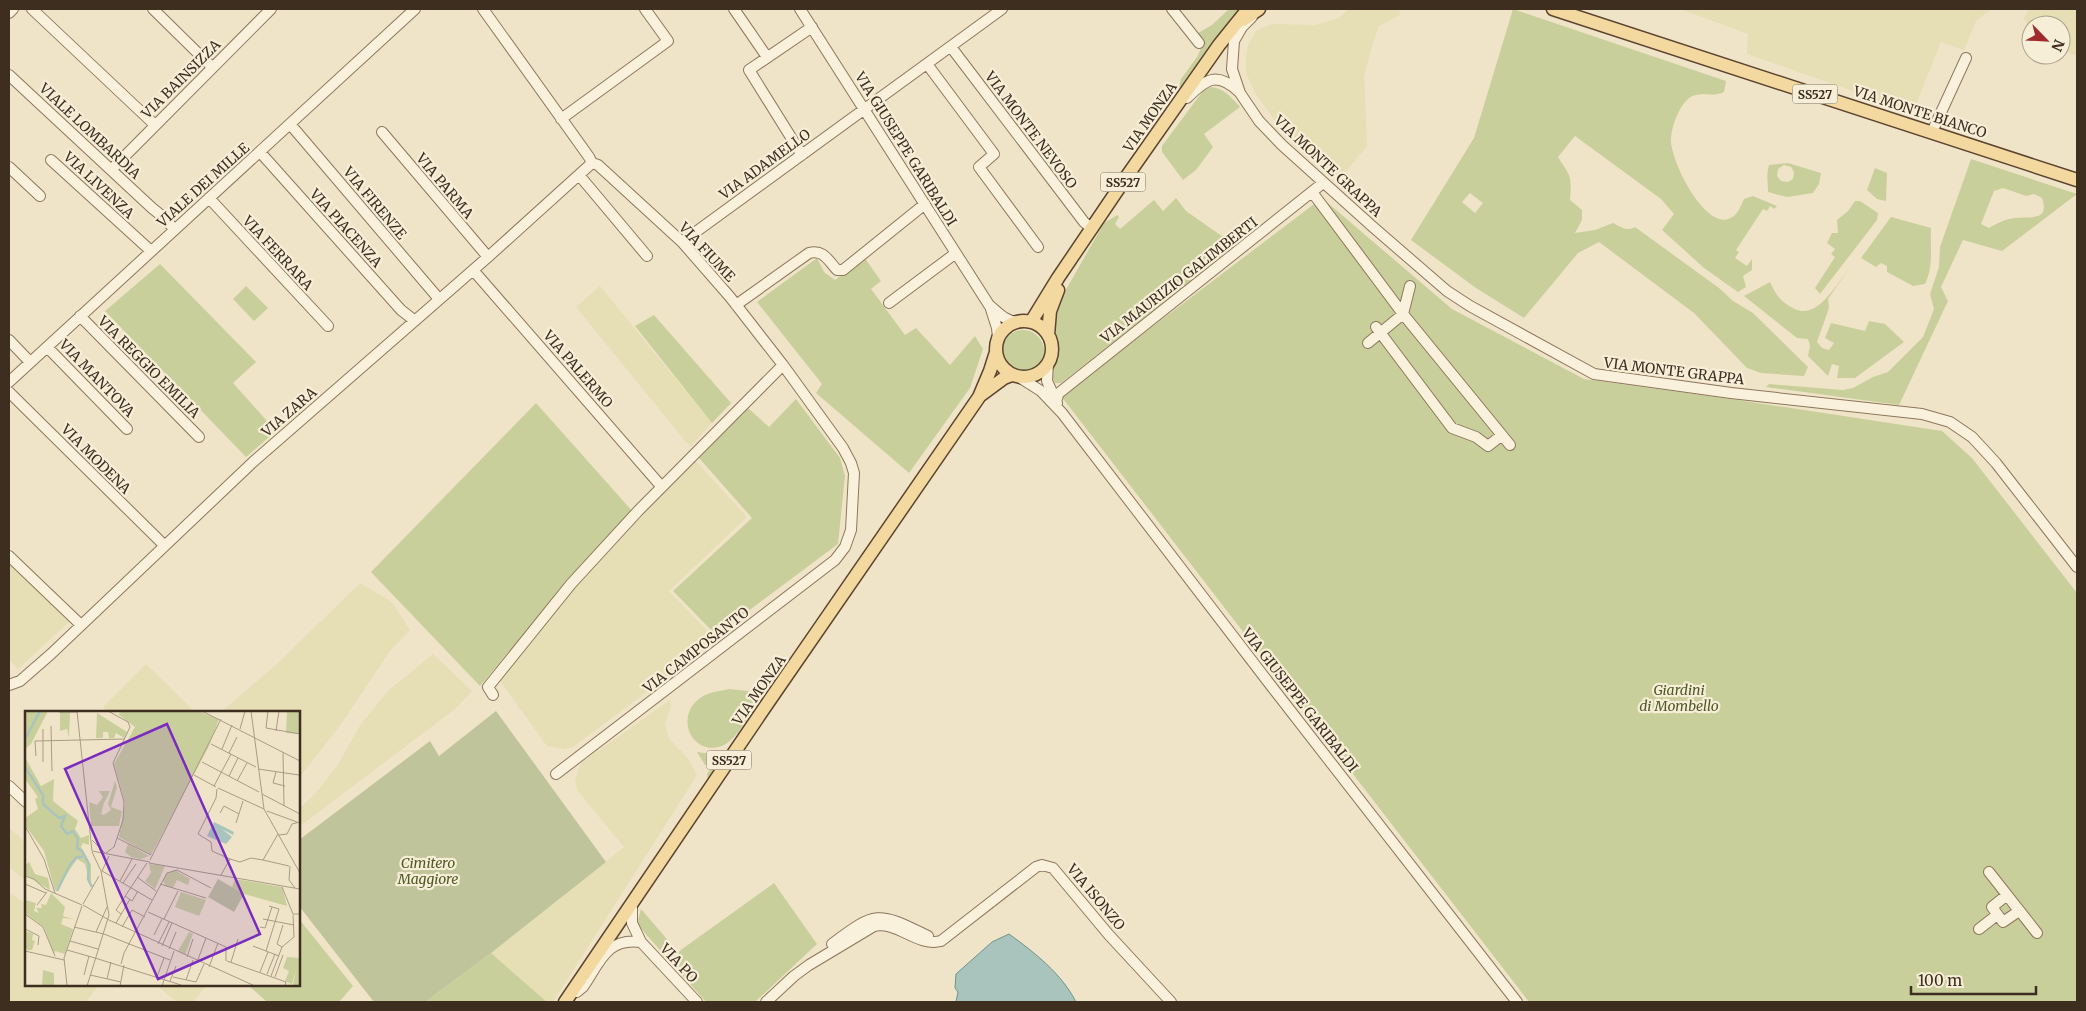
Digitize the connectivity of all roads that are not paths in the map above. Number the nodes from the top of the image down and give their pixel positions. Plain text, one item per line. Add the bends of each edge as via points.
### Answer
1 (13, 9) edge
2 (32, 9) edge
3 (153, 9) edge
4 (271, 9) edge
5 (416, 9) edge
6 (483, 9) edge
7 (645, 9) edge
8 (734, 9) edge
9 (800, 9) edge
10 (1002, 9) edge
11 (1172, 9) edge
12 (1248, 9) edge
13 (1260, 9) edge
14 (1553, 9) edge
15 (9, 13) edge
16 (812, 27) junction
17 (1234, 28) junction
18 (1198, 43) dead end
19 (951, 46) junction
20 (767, 57) junction
21 (1966, 58) dead end
22 (927, 64) junction
23 (212, 67) junction
24 (9, 75) edge
25 (1240, 93) junction
26 (865, 109) junction
27 (1170, 115) junction
28 (562, 119) junction
29 (290, 124) junction
30 (155, 125) junction
31 (382, 132) dead end
32 (1932, 132) junction
33 (260, 152) junction
34 (802, 154) junction
35 (51, 160) dead end
36 (592, 163) junction
37 (9, 166) edge
38 (111, 170) junction
39 (579, 175) junction
40 (2077, 180) edge
41 (1323, 183) junction
42 (1312, 192) junction
43 (40, 196) dead end
44 (209, 198) junction
45 (925, 204) junction
46 (1092, 229) junction
47 (174, 230) junction
48 (682, 242) junction
49 (1038, 247) dead end
50 (1078, 250) junction
51 (151, 251) junction
52 (956, 253) junction
53 (647, 256) dead end
54 (488, 257) junction
55 (473, 270) junction
56 (1410, 286) dead end
57 (439, 299) junction
58 (889, 303) dead end
59 (736, 304) junction
60 (990, 305) junction
61 (1403, 314) junction
62 (80, 316) junction
63 (414, 320) junction
64 (1024, 322) junction
65 (328, 326) dead end
66 (1378, 330) junction
67 (1048, 335) junction
68 (998, 338) junction
69 (9, 340) edge
70 (1368, 343) dead end
71 (47, 347) junction
72 (996, 352) junction
73 (30, 362) junction
74 (1048, 364) junction
75 (783, 365) junction
76 (1015, 376) junction
77 (9, 382) edge
78 (9, 392) edge
79 (979, 397) junction
80 (1056, 401) junction
81 (1062, 413) junction
82 (127, 430) dead end
83 (1502, 435) junction
84 (200, 437) dead end
85 (1510, 444) dead end
86 (661, 486) junction
87 (848, 542) joint
88 (164, 545) junction
89 (9, 556) edge
90 (2077, 567) edge
91 (81, 625) junction
92 (9, 685) edge
93 (490, 691) dead end
94 (556, 774) dead end
95 (9, 786) edge
96 (25, 801) edge
97 (1989, 872) dead end
98 (2007, 895) junction
99 (632, 903) junction
100 (2019, 911) junction
101 (1997, 915) dead end
102 (1978, 929) dead end
103 (2037, 933) dead end
104 (642, 942) junction
105 (573, 991) junction
106 (565, 1002) edge
107 (697, 1002) edge
108 (766, 1002) edge
109 (1171, 1002) edge
110 (1517, 1002) edge

1 - 15 street
2 - 30 street
3 - 23 street
4 - 23 street, VIA BAINSIZZA
5 - 29 street, VIALE DEI MILLE
6 - 28 street, VIA FIUME
7 - 28 street via 668,41
8 - 20 street
9 - 16 street, VIA GIUSEPPE GARIBALDI
10 - 19 street, VIA ADAMELLO
11 - 18 street
12 - 17 main road, VIA MONZA / SS527
13 - 17 main road, VIA MONZA / SS527
13 - 25 street, VIA MONTE GRAPPA via 1242,27 1234,41 1232,69
14 - 32 main road, VIA MONTE BIANCO / SS527
16 - 20 street
16 - 26 street, VIA GIUSEPPE GARIBALDI
17 - 27 main road, VIA MONZA / SS527
19 - 22 street, VIA ADAMELLO
19 - 46 street, VIA MONTE NEVOSO
20 - 34 street via 749,70
21 - 32 street
22 - 26 street, VIA ADAMELLO
22 - 49 street via 994,154 979,167
23 - 30 street, VIA BAINSIZZA
24 - 38 street, VIALE LOMBARDIA
25 - 27 street, VIA MONTE GRAPPA via 1223,81 1206,81
25 - 41 street, VIA MONTE GRAPPA via 1259,121
26 - 34 street, VIA ADAMELLO
26 - 45 street, VIA GIUSEPPE GARIBALDI
27 - 46 main road, VIA MONZA / SS527
28 - 36 street, VIA FIUME
29 - 33 street, VIALE DEI MILLE
29 - 57 street, VIA FIRENZE
30 - 38 street, VIA BAINSIZZA
31 - 54 street, VIA PARMA
32 - 40 main road, VIA MONTE BIANCO / SS527
33 - 44 street, VIALE DEI MILLE
33 - 63 street, VIA PIACENZA via 401,310
34 - 48 street, VIA ADAMELLO
35 - 51 street, VIA LIVENZA
36 - 39 street, VIA ZARA
36 - 48 street, VIA FIUME
37 - 43 street
38 - 47 street, VIALE LOMBARDIA
39 - 53 street
39 - 54 street, VIA ZARA
41 - 42 street, VIA MAURIZIO GALIMBERTI
41 - 90 street, VIA MONTE GRAPPA via 1448,291 1594,374 1922,414 1960,427 1982,447
42 - 61 street
42 - 80 street, VIA MAURIZIO GALIMBERTI via 1059,393
44 - 47 street, VIALE DEI MILLE
44 - 65 street, VIA FERRARA
45 - 52 street, VIA GIUSEPPE GARIBALDI
45 - 59 street via 843,270 837,270 822,252 816,251
46 - 50 main road, VIA MONZA / SS527
47 - 51 street, VIALE DEI MILLE
48 - 59 street, VIA FIUME
50 - 64 main road, VIA MONZA / SS527
50 - 67 main road, VIA MONZA / SS527 via 1050,311
51 - 62 street, VIALE DEI MILLE
52 - 58 street
52 - 60 street, VIA GIUSEPPE GARIBALDI
54 - 55 street, VIA ZARA
55 - 57 street, VIA ZARA
55 - 86 street, VIA PALERMO
56 - 61 street
57 - 63 street, VIA ZARA
59 - 75 street, VIA FIUME
60 - 64 street, VIA GIUSEPPE GARIBALDI via 1012,322
60 - 68 street, VIA GIUSEPPE GARIBALDI
61 - 66 street
61 - 83 street
62 - 71 street, VIALE DEI MILLE
62 - 84 street, VIA REGGIO EMILIA
63 - 88 street, VIA ZARA
64 - 67 main road via 1040,326
64 - 68 main road via 1006,328
66 - 70 street
66 - 83 street via 1452,428 1476,437 1488,446
67 - 74 main road via 1052,349
68 - 72 main road
69 - 73 street
71 - 73 street, VIALE DEI MILLE
71 - 82 street, VIA MANTOVA
72 - 76 main road via 1000,364
72 - 79 main road, VIA MONZA / SS527
73 - 77 street, VIALE DEI MILLE
74 - 76 main road via 1035,375
74 - 80 street, VIA GIUSEPPE GARIBALDI via 1047,381
75 - 86 street
75 - 87 street, VIA FIUME via 851,463 854,473
76 - 79 main road, VIA MONZA / SS527 via 1004,378
76 - 81 street, VIA GIUSEPPE GARIBALDI via 1041,391
78 - 88 street, VIA MODENA
79 - 99 main road, VIA MONZA / SS527
80 - 81 street, VIA GIUSEPPE GARIBALDI
81 - 110 street, VIA GIUSEPPE GARIBALDI
83 - 85 street
86 - 93 street via 571,584
87 - 94 street, VIA CAMPOSANTO via 835,560
88 - 91 street, VIA ZARA
89 - 91 street
91 - 92 street, VIA ZARA via 20,681
95 - 96 street
97 - 98 street
98 - 100 street
98 - 100 street via 1992,907 2003,922
99 - 104 street, VIA PO via 632,923
99 - 105 main road, VIA MONZA / SS527
100 - 103 street
101 - 102 street
104 - 105 street, VIA PO via 625,941 612,946 583,987
104 - 107 street, VIA PO
105 - 106 main road, VIA MONZA / SS527
108 - 109 street, VIA ISONZO via 809,965 878,925 886,925 926,942 941,941 1036,867 1048,865

